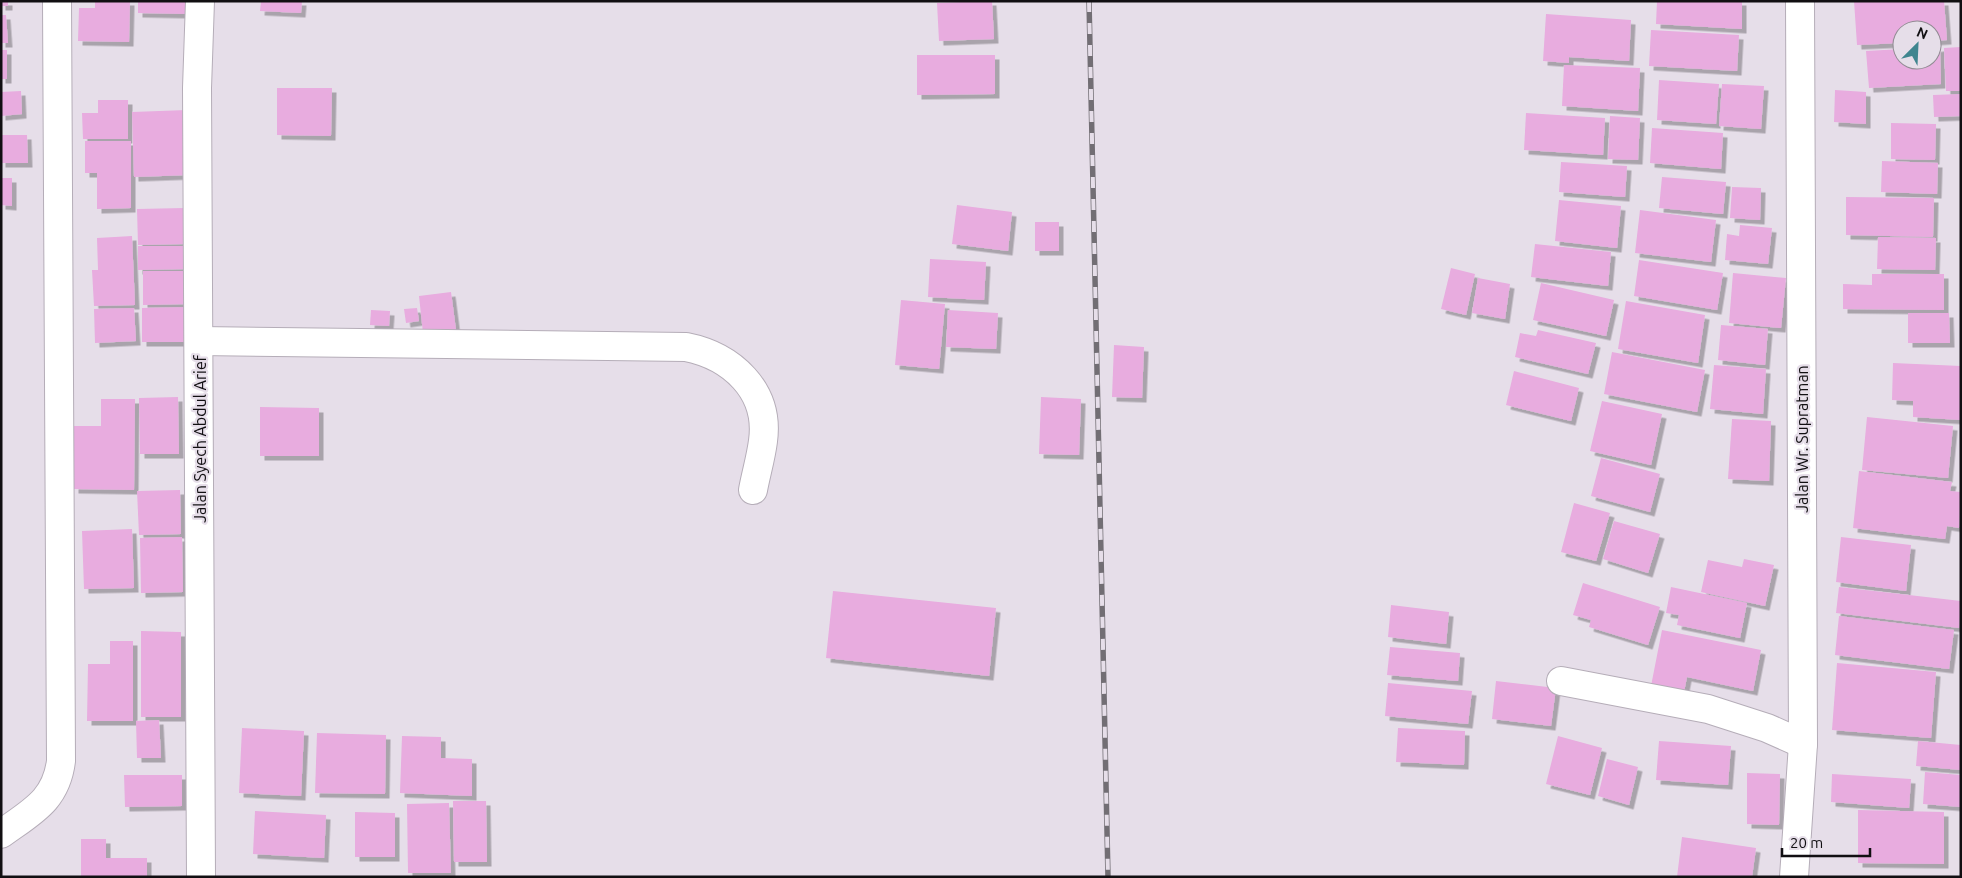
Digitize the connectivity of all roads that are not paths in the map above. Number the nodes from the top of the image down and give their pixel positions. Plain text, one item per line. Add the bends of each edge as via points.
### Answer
1 (57, 1) edge
2 (200, 1) edge
3 (1800, 1) edge
4 (199, 340) junction
5 (753, 490) dead end
6 (1561, 681) dead end
7 (1803, 744) junction
8 (1, 834) edge
9 (201, 877) edge
10 (1794, 877) edge

1 - 8 street via 61,761 59,777 47,800
2 - 4 street, Jalan Syech Abdul Arief via 197,88
3 - 7 street, Jalan Wr. Supratman
4 - 5 street via 686,347 706,351 727,362 745,378 755,395 763,420 764,440
4 - 9 street, Jalan Syech Abdul Arief
6 - 7 street via 1708,708
7 - 10 street, Jalan Wr. Supratman

